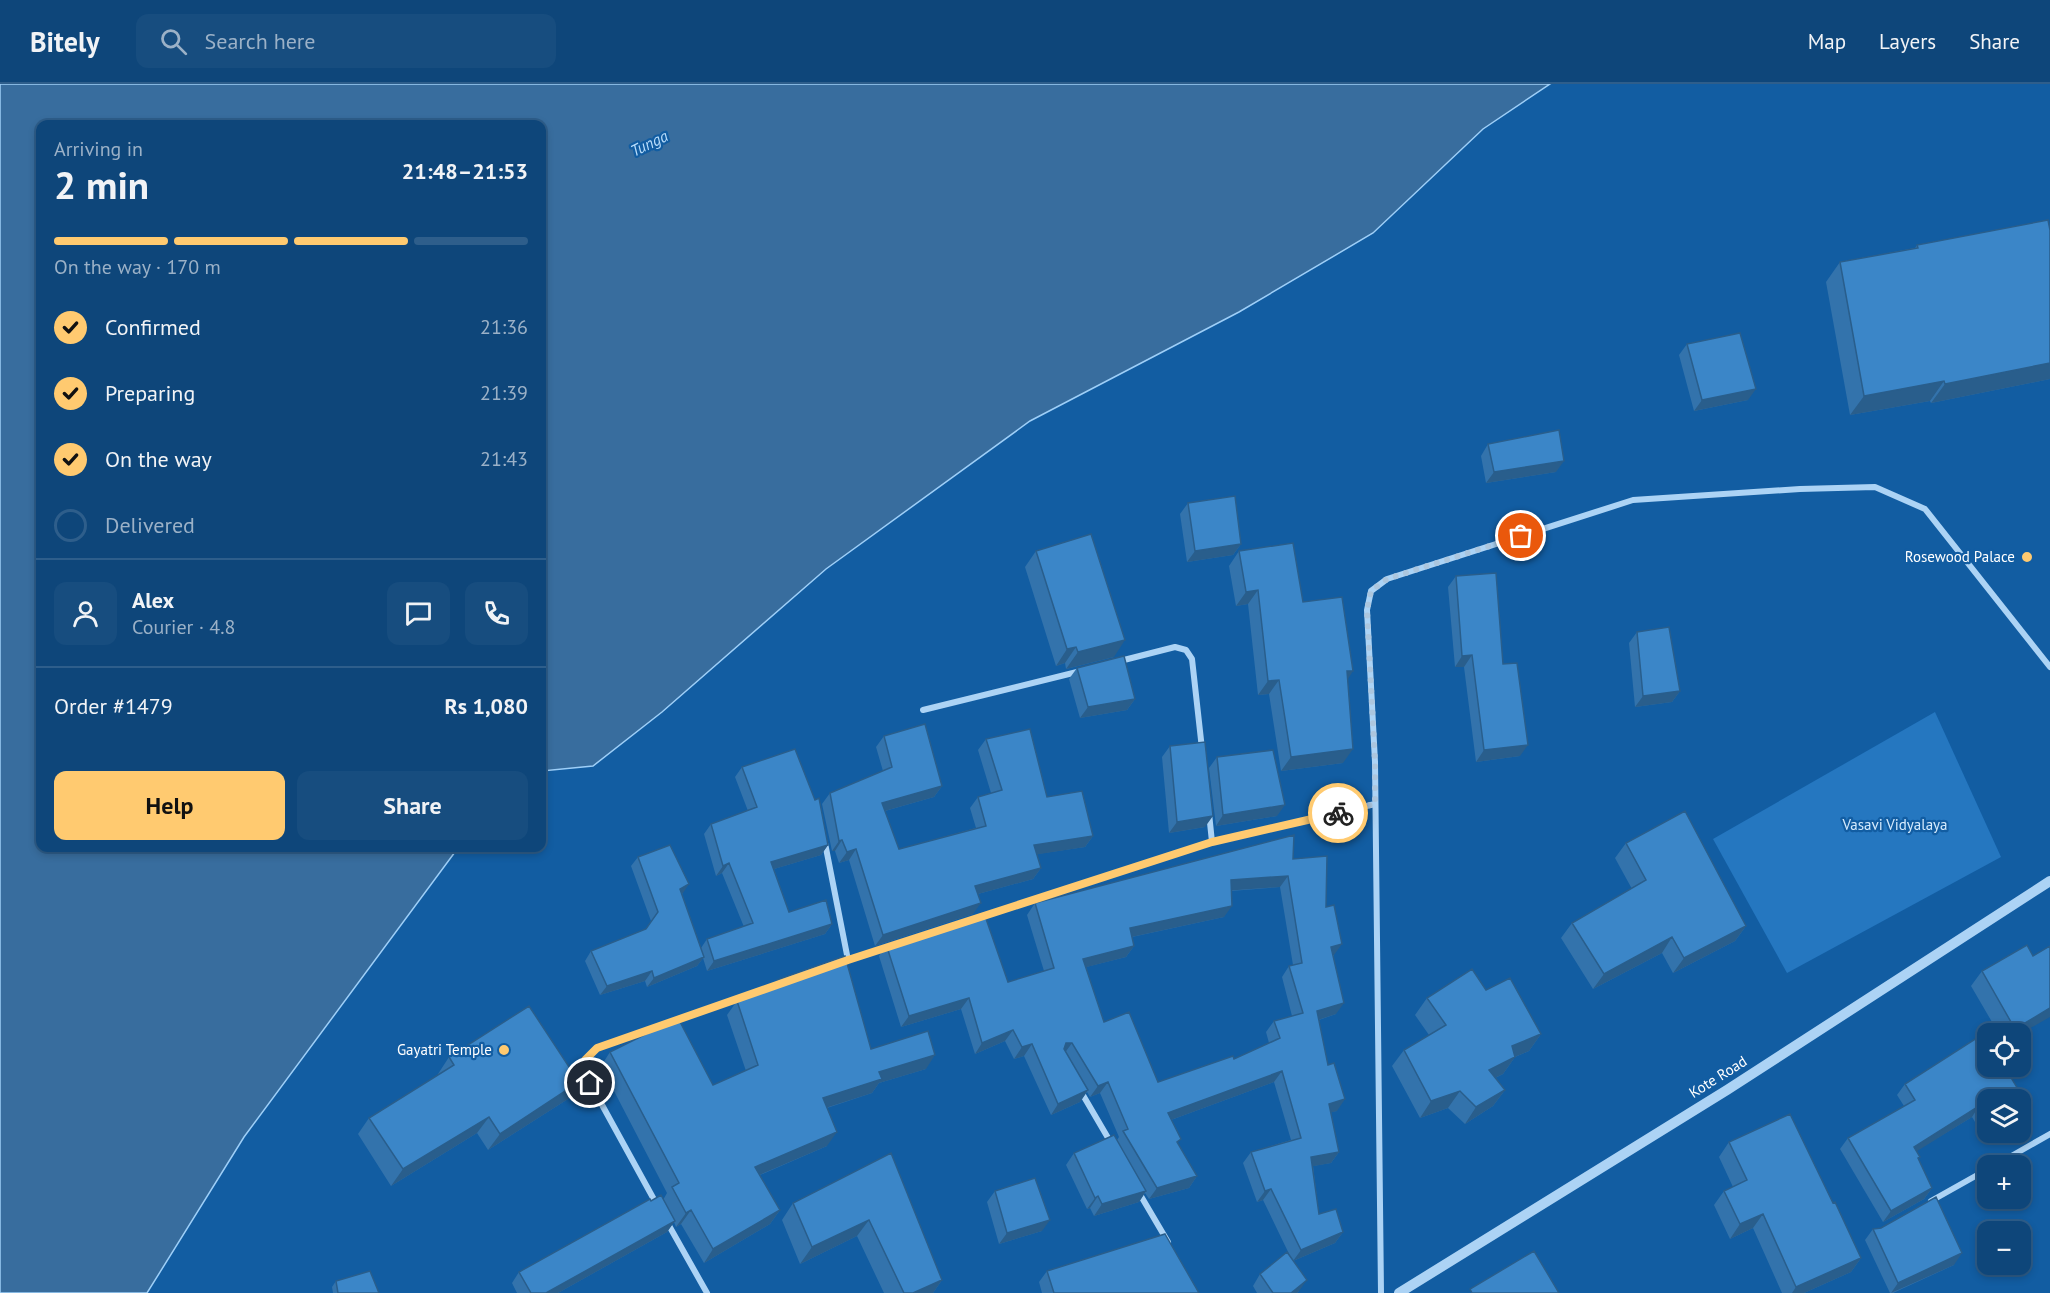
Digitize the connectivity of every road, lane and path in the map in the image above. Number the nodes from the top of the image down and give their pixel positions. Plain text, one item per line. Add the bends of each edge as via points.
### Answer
1 (1118, 662) edge
2 (2050, 667) edge
3 (1083, 670) edge
4 (923, 710) dead end
5 (1203, 762) edge
6 (1375, 804) junction
7 (1208, 808) edge
8 (823, 835) edge
9 (1212, 842) junction
10 (2050, 881) edge
11 (973, 920) edge
12 (894, 945) edge
13 (848, 960) junction
14 (837, 964) edge
15 (783, 983) edge
16 (1073, 1078) edge
17 (2050, 1134) edge
18 (1114, 1150) edge
19 (2013, 1155) edge
20 (1977, 1175) edge
21 (1132, 1181) edge
22 (1919, 1207) edge
23 (1174, 1252) edge
24 (707, 1293) edge
25 (1381, 1293) edge
26 (1399, 1293) edge

1 - 5 street via 1175,647 1186,650 1192,659
2 - 6 street via 1925,509 1875,487 1633,500 1387,579 1371,591 1367,610
3 - 4 street
6 - 9 street
6 - 25 street
7 - 9 street
8 - 13 street
9 - 11 street
10 - 26 street, Kote Road via 1727,1090
12 - 13 street
13 - 14 street
15 - 24 street via 597,1048 585,1060 600,1104
16 - 18 street
17 - 19 street
20 - 22 street
21 - 23 street

